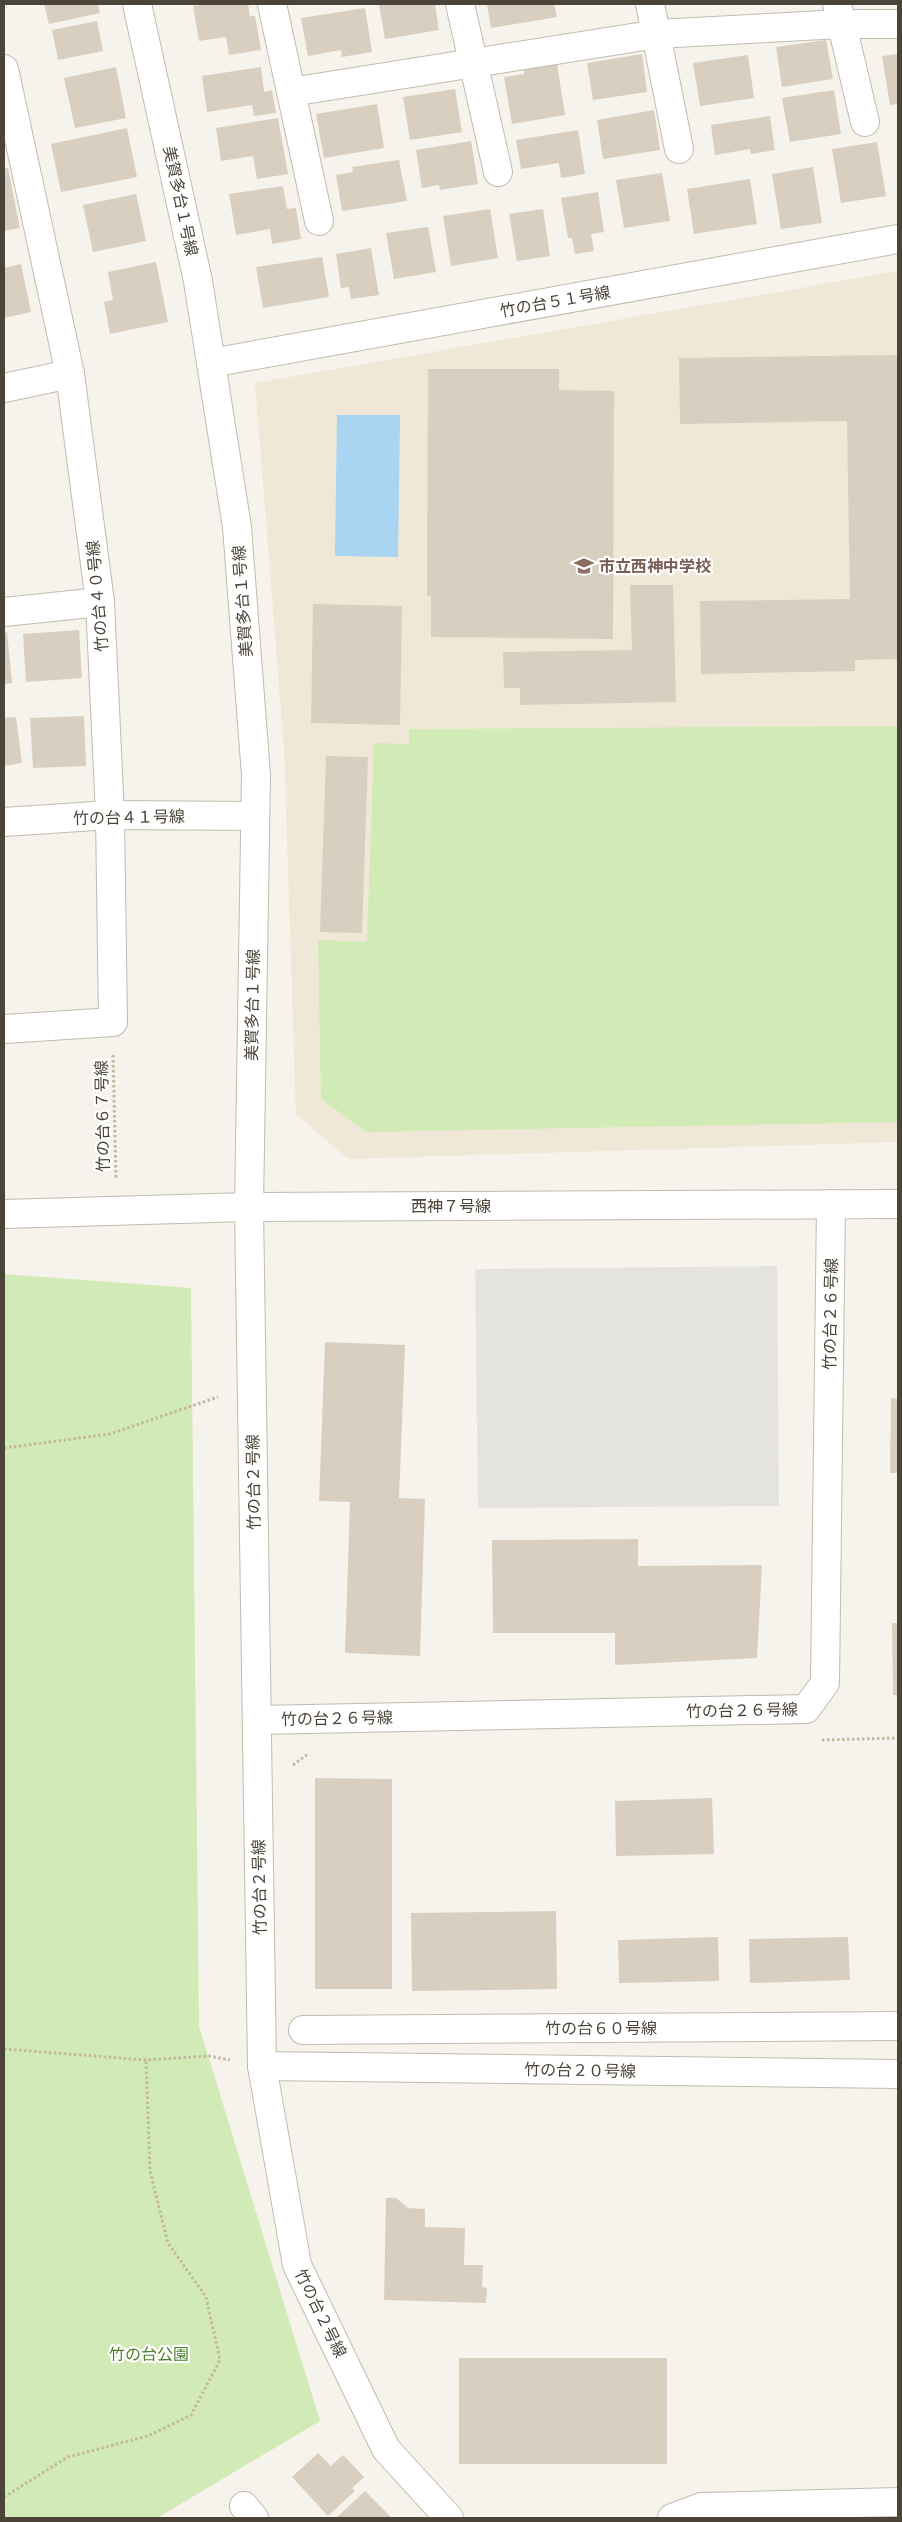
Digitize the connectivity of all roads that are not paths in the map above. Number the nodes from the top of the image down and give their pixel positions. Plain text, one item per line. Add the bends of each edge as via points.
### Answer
1 (137, 4) edge
2 (272, 4) edge
3 (460, 4) edge
4 (650, 4) edge
5 (839, 14) edge
6 (898, 24) edge
7 (657, 34) junction
8 (474, 63) junction
9 (4, 69) edge
10 (291, 92) junction
11 (865, 122) dead end
12 (10, 139) edge
13 (679, 149) dead end
14 (498, 172) dead end
15 (319, 221) dead end
16 (898, 239) edge
17 (211, 363) junction
18 (70, 374) junction
19 (4, 388) edge
20 (100, 602) junction
21 (4, 612) edge
22 (110, 814) junction
23 (255, 816) junction
24 (4, 822) edge
25 (4, 1029) edge
26 (831, 1204) junction
27 (898, 1204) edge
28 (249, 1207) junction
29 (4, 1214) edge
30 (257, 1720) junction
31 (898, 2026) edge
32 (303, 2030) dead end
33 (262, 2066) junction
34 (898, 2074) edge
35 (898, 2502) edge
36 (449, 2518) edge
37 (672, 2518) edge

1 - 17 street, 美賀多台１号線 via 198,281
2 - 10 street
3 - 8 street
4 - 7 street
5 - 6 street
5 - 7 street
5 - 11 street
7 - 8 street
7 - 13 street
8 - 10 street
8 - 14 street
9 - 12 street, 竹の台４０号線
10 - 15 street
12 - 18 street, 竹の台４０号線
16 - 17 street, 竹の台５１号線
17 - 23 street, 美賀多台１号線 via 237,527 256,775
18 - 19 street
18 - 20 street, 竹の台４０号線
20 - 21 street
20 - 22 street, 竹の台４０号線
22 - 23 street, 竹の台４１号線
22 - 24 street, 竹の台４１号線
22 - 25 street, 竹の台４０号線 via 113,1022
23 - 28 street, 美賀多台１号線
26 - 27 street, 西神７号線
26 - 28 street, 西神７号線
26 - 30 street, 竹の台２６号線 via 825,1683 806,1709
28 - 29 street, 西神７号線
28 - 30 street, 竹の台２号線
30 - 33 street, 竹の台２号線
31 - 32 street, 竹の台６０号線
33 - 34 street, 竹の台２０号線
33 - 36 street, 竹の台２号線 via 297,2264 386,2448
35 - 37 street via 701,2507

